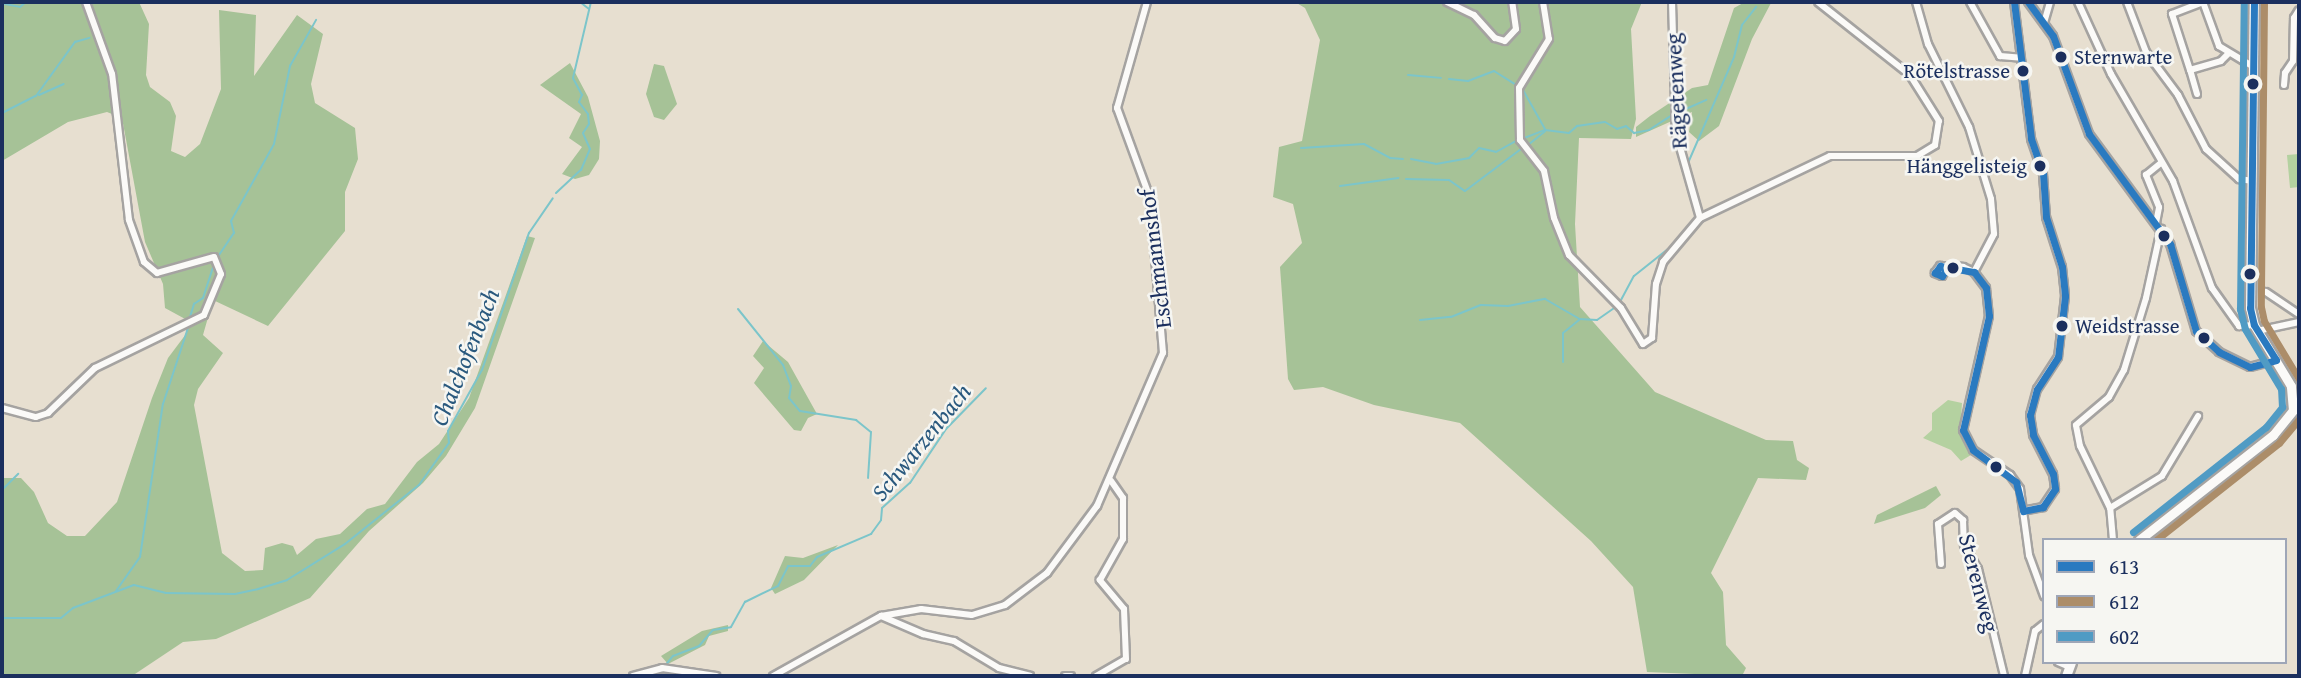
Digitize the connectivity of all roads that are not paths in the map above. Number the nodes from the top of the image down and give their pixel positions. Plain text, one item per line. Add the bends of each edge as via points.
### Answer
1 (86, 2) edge
2 (1146, 2) edge
3 (1447, 2) edge
4 (1512, 2) edge
5 (1543, 2) edge
6 (1672, 2) edge
7 (1818, 2) edge
8 (1916, 2) edge
9 (1970, 2) edge
10 (2014, 2) edge
11 (2028, 2) edge
12 (2050, 2) edge
13 (2078, 2) edge
14 (2127, 2) edge
15 (2203, 2) edge
16 (2254, 2) edge
17 (2299, 10) edge
18 (2044, 23) junction
19 (2229, 53) junction
20 (2021, 58) junction
21 (2251, 65) junction
22 (2190, 71) junction
23 (2284, 85) dead end
24 (2197, 94) dead end
25 (2161, 163) junction
26 (2253, 181) junction
27 (1700, 218) junction
28 (2156, 223) junction
29 (2161, 229) junction
30 (1946, 269) dead end
31 (1974, 272) junction
32 (2266, 292) dead end
33 (2299, 314) edge
34 (2299, 322) edge
35 (2255, 328) junction
36 (2276, 360) junction
37 (2, 408) edge
38 (2198, 416) dead end
39 (1111, 481) junction
40 (2109, 508) junction
41 (2023, 511) junction
42 (2113, 538) edge
43 (2142, 538) edge
44 (1941, 564) dead end
45 (2042, 591) edge
46 (881, 616) junction
47 (2042, 626) edge
48 (633, 676) edge
49 (716, 676) edge
50 (773, 676) edge
51 (1030, 676) edge
52 (1065, 676) edge
53 (1071, 676) edge
54 (1096, 676) edge
55 (2004, 676) edge
56 (2025, 676) edge

1 - 37 street via 112,74 129,220 139,249 150,270 157,273 206,256 219,261 220,282 204,315 95,368 42,416
2 - 39 street, Eschmannshof via 1117,108 1150,198 1164,331 1160,369
3 - 4 street via 1474,15 1495,38 1505,41 1516,29
5 - 27 street via 1549,39 1519,88 1520,140 1544,171 1554,218 1569,255 1620,308 1643,344 1652,338 1656,285 1663,262
6 - 27 street, Rägetenweg via 1675,119 1682,167
7 - 27 street via 1910,75 1939,121 1935,145 1917,156 1830,156
8 - 31 street via 1928,44 1969,127 1992,203 1992,241
9 - 20 street via 2000,56
10 - 20 street
11 - 18 street
12 - 18 street
13 - 25 street
14 - 26 street via 2146,52 2178,95 2206,149 2231,173
15 - 19 street via 2215,39
15 - 22 street via 2172,14
16 - 21 main road
17 - 23 street via 2294,18 2293,61 2285,72
18 - 28 street via 2089,134
19 - 21 street
19 - 22 street via 2221,61
20 - 41 street via 2031,139 2043,174 2046,217 2062,267 2064,296 2058,357 2037,389 2030,415 2033,435 2053,474 2055,489 2043,507
21 - 26 main road
22 - 24 street
25 - 28 street via 2146,175 2159,207
25 - 35 street via 2182,200 2212,288 2239,326
26 - 35 main road
28 - 29 street
29 - 36 street via 2173,251 2200,335 2221,354 2250,367
29 - 40 street via 2124,370 2109,397 2076,425 2080,446
30 - 31 street via 1963,267
31 - 41 street via 1986,288 1989,316 1964,430 1973,450 2016,482
32 - 33 street
34 - 35 street
35 - 36 main road
36 - 43 main road via 2294,397 2289,420
38 - 40 street via 2162,476
39 - 46 street, Eschmannshof via 1047,573 1005,605 972,615 921,609
39 - 54 street via 1123,498 1123,539 1100,580 1124,609 1126,659
40 - 42 street
41 - 45 street via 2029,555
44 - 55 street, Sterenweg via 1938,524 1955,513 1963,520 1964,545 1978,569
46 - 50 street, Eschmannshof
46 - 51 street via 954,641 999,668
47 - 56 street, Sterenweg via 2035,631
48 - 49 street via 664,668
52 - 53 street

